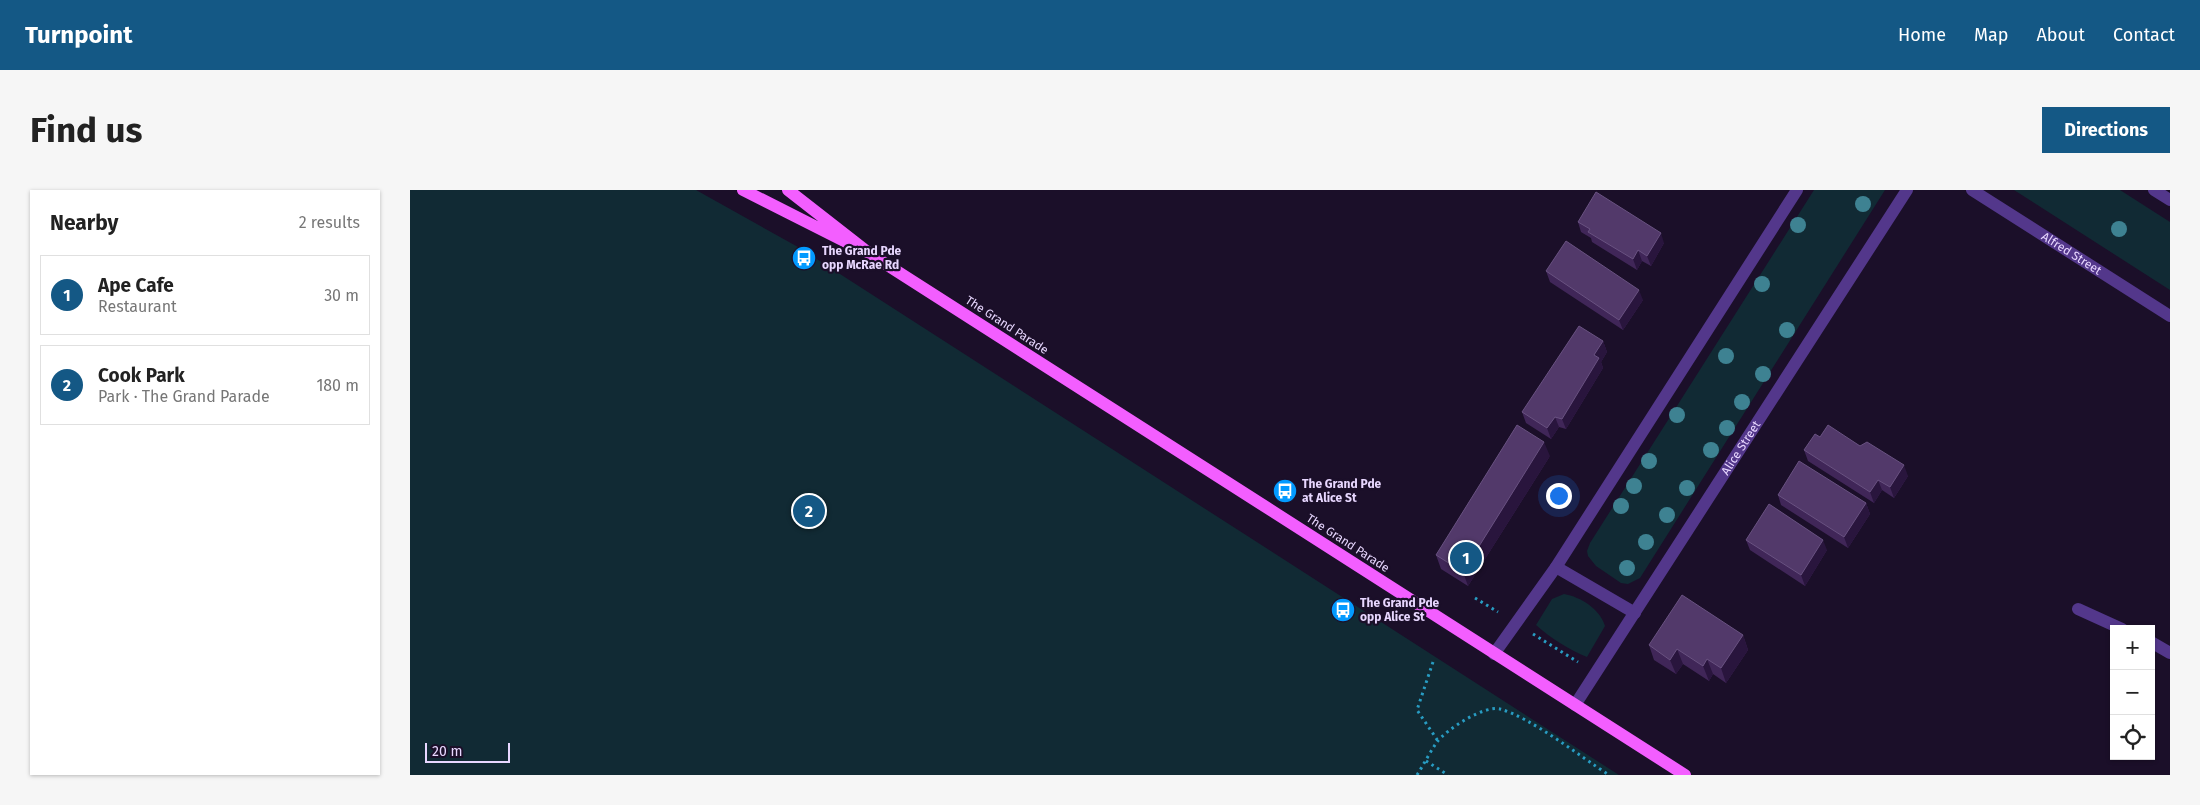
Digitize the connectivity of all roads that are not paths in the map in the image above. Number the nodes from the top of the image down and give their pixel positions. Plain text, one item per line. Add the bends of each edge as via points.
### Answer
1 (743, 190) edge
2 (788, 190) edge
3 (1797, 190) edge
4 (1906, 190) edge
5 (1972, 190) edge
6 (2154, 190) edge
7 (2170, 200) edge
8 (870, 254) junction
9 (2170, 316) edge
10 (1556, 567) junction
11 (2078, 609) dead end
12 (1635, 613) junction
13 (2113, 625) edge
14 (2155, 644) edge
15 (2170, 653) edge
16 (1494, 654) junction
17 (1575, 705) junction
18 (1685, 775) edge

1 - 8 main road, The Grand Parade
2 - 8 main road, The Grand Parade
3 - 10 street
4 - 12 street, Alice Street
5 - 9 street, Alfred Street
6 - 7 street
8 - 16 main road, The Grand Parade
10 - 12 street
10 - 16 street
11 - 13 street
12 - 17 street, Alice Street
14 - 15 street
16 - 17 main road, The Grand Parade
17 - 18 main road, The Grand Parade

